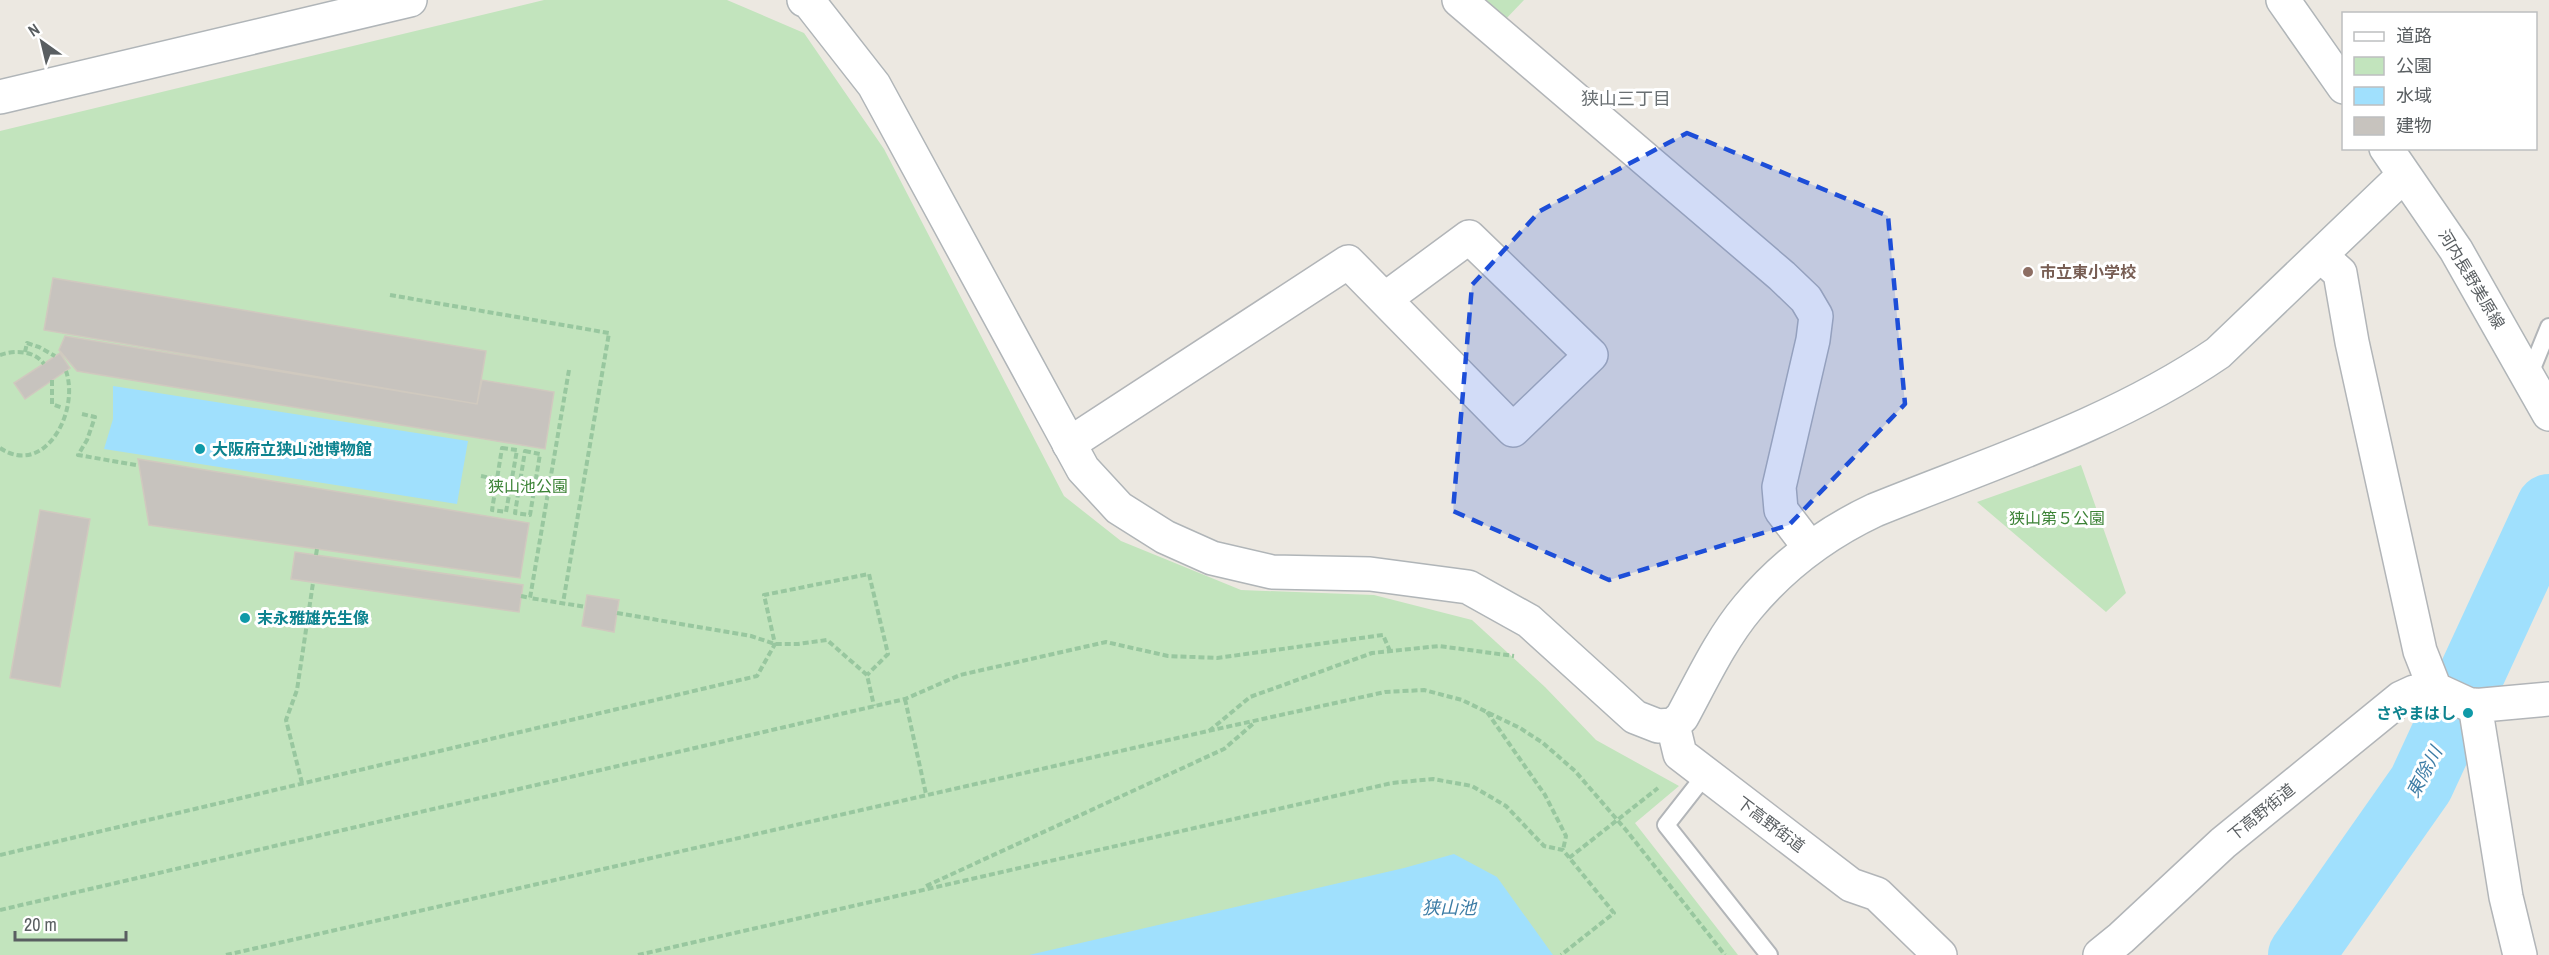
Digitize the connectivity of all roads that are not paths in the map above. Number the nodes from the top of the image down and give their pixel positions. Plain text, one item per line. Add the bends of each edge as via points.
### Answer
1 (410, 0) edge
2 (804, 0) edge
3 (1459, 0) edge
4 (2283, 0) edge
5 (2342, 86) edge
6 (0, 97) edge
7 (2387, 150) edge
8 (2404, 175) junction
9 (2321, 256) junction
10 (1385, 299) junction
11 (2549, 327) edge
12 (2529, 376) junction
13 (2548, 412) edge
14 (1070, 444) junction
15 (1810, 548) junction
16 (2458, 699) junction
17 (2549, 699) edge
18 (1673, 725) junction
19 (1706, 774) junction
20 (1769, 955) edge
21 (1940, 955) edge
22 (2100, 955) edge
23 (2520, 955) edge

1 - 6 street
2 - 14 street via 874,85
3 - 15 street via 1806,299 1816,316 1813,340 1779,487 1781,510
4 - 5 street
7 - 8 street, 河内長野美原線
8 - 9 street
8 - 12 street, 河内長野美原線 via 2456,250
9 - 15 street via 2218,353 2189,373 2120,410 1875,510 1839,527
9 - 16 street via 2340,273 2420,651
10 - 10 street via 1469,237 1591,355 1514,430
10 - 14 street via 1348,262
11 - 12 lane
12 - 13 street, 河内長野美原線
14 - 18 street via 1083,469 1119,508 1165,537 1212,558 1272,572 1370,574 1468,587 1529,621 1635,717 1658,726
15 - 18 street via 1748,607 1682,717
16 - 17 street, 下高野街道
16 - 22 street, 下高野街道 via 2414,692 2401,698 2223,843
16 - 23 street
18 - 19 street, 下高野街道 via 1680,754
19 - 20 lane via 1666,825
19 - 21 street, 下高野街道 via 1851,885 1877,894

